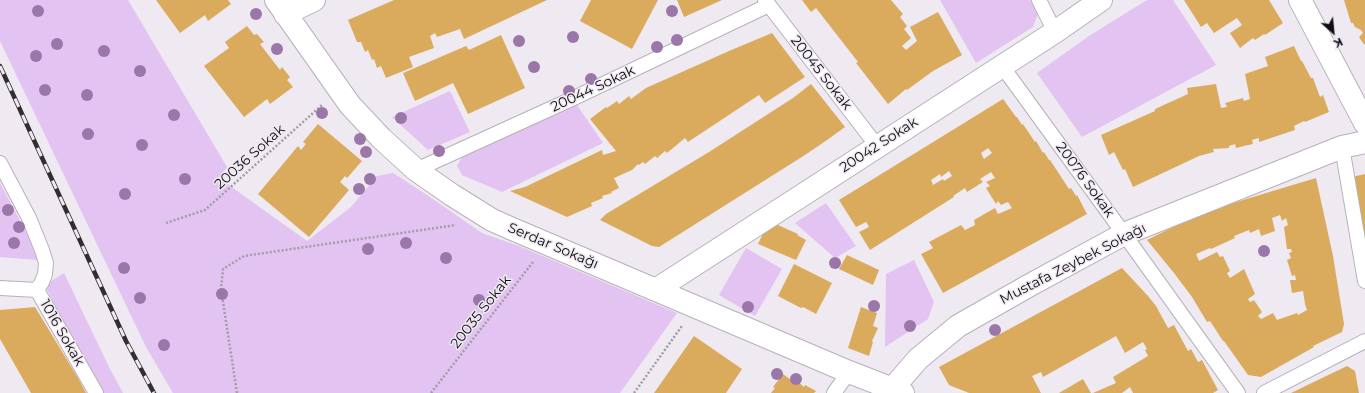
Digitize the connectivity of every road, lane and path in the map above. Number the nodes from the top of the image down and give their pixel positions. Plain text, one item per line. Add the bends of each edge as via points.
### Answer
1 (314, 0) edge
2 (1039, 0) edge
3 (1101, 0) edge
4 (1300, 0) edge
5 (767, 3) edge
6 (281, 7) edge
7 (1055, 32) junction
8 (1002, 66) junction
9 (339, 90) junction
10 (1365, 123) edge
11 (1365, 142) edge
12 (877, 146) junction
13 (1342, 147) junction
14 (0, 163) edge
15 (416, 170) junction
16 (492, 220) junction
17 (166, 223) dead end
18 (1124, 234) junction
19 (547, 244) junction
20 (1365, 281) edge
21 (0, 288) edge
22 (37, 290) junction
23 (657, 290) junction
24 (696, 306) junction
25 (1365, 341) edge
26 (849, 372) junction
27 (898, 391) edge
28 (96, 393) edge
29 (237, 393) edge
30 (431, 393) edge
31 (634, 393) edge
32 (834, 393) edge
33 (1238, 393) edge
34 (1264, 393) edge

1 - 6 street
2 - 7 lane
3 - 7 street, 20042 Sokak
4 - 10 street
5 - 12 lane, 20045 Sokak
5 - 15 lane, 20044 Sokak via 574,98
6 - 9 street, Serdar Sokağı
7 - 8 street, 20042 Sokak
8 - 12 street, 20042 Sokak
8 - 18 lane, 20076 Sokak
9 - 15 street, Serdar Sokağı via 382,140
9 - 17 path, 20036 Sokak via 205,210
11 - 13 street, Mustafa Zeybek Sokağı
12 - 23 street, 20042 Sokak
13 - 18 street, Mustafa Zeybek Sokağı
13 - 20 lane
14 - 22 lane, 1016 Sokak via 29,218 46,263 45,274
15 - 16 street, Serdar Sokağı
16 - 19 street, Serdar Sokağı
16 - 29 path via 244,256 223,269 221,289
18 - 27 street, Mustafa Zeybek Sokağı via 958,326 918,359
18 - 33 lane, 20076 Sokak
19 - 23 street, Serdar Sokağı
19 - 30 path, 20035 Sokak
21 - 22 lane
22 - 28 lane, 1016 Sokak
23 - 24 street, Serdar Sokağı
24 - 26 street, Serdar Sokağı
24 - 31 path
25 - 34 lane
26 - 27 street, Serdar Sokağı
26 - 32 lane

